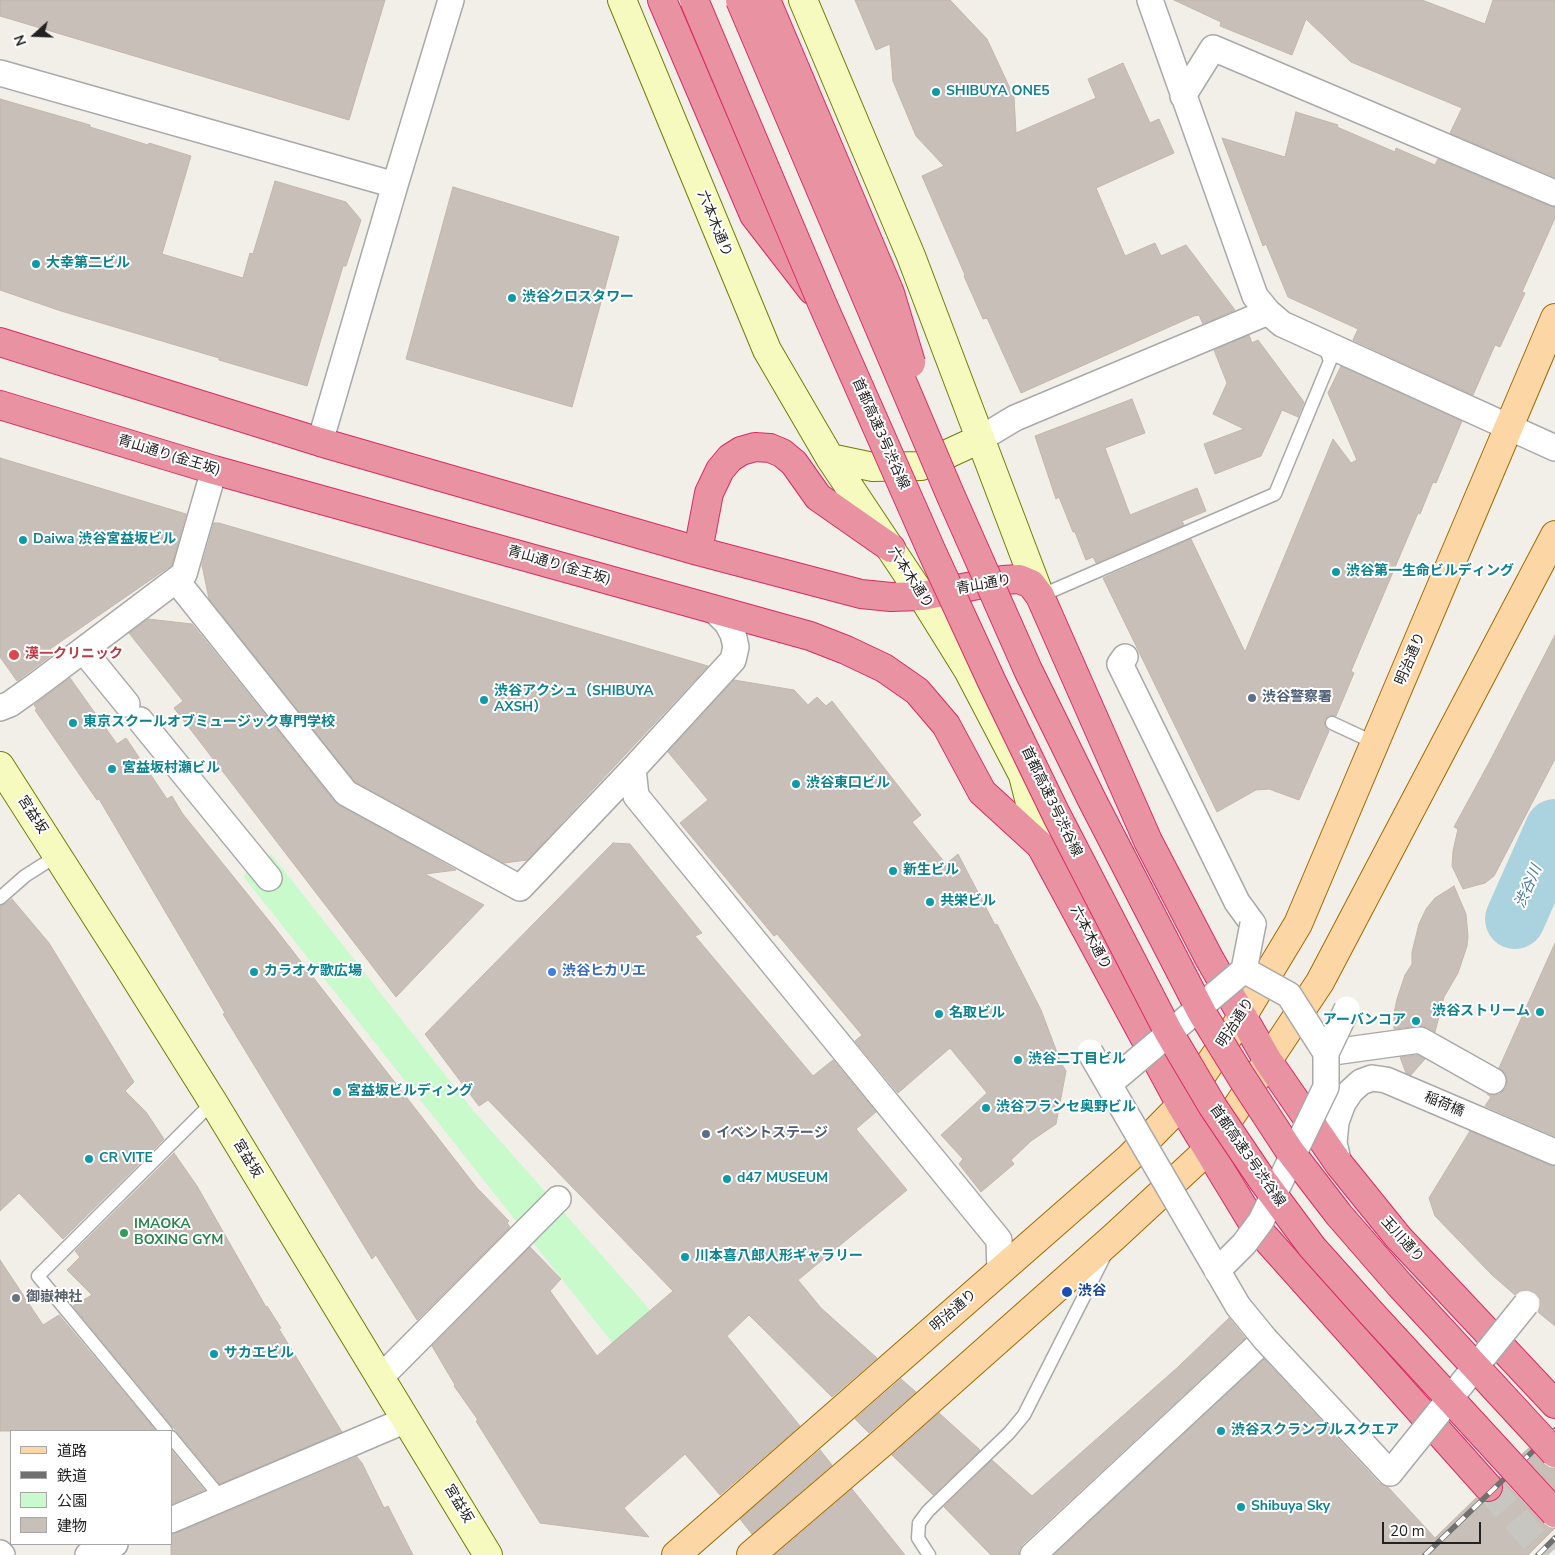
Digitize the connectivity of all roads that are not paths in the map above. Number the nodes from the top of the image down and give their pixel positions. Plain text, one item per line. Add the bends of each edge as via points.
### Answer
1 (451, 0) edge
2 (622, 0) edge
3 (662, 0) edge
4 (694, 0) edge
5 (740, 0) edge
6 (766, 0) edge
7 (803, 0) edge
8 (1150, 0) edge
9 (0, 73) edge
10 (1183, 96) junction
11 (395, 184) junction
12 (1555, 193) edge
13 (822, 303) junction
14 (1268, 312) junction
15 (1555, 318) edge
16 (0, 342) edge
17 (1323, 342) junction
18 (0, 405) edge
19 (1510, 427) junction
20 (980, 439) junction
21 (320, 442) junction
22 (1555, 448) edge
23 (830, 458) junction
24 (214, 470) junction
25 (950, 494) junction
26 (1555, 535) edge
27 (891, 548) junction
28 (698, 552) junction
29 (176, 580) junction
30 (922, 596) junction
31 (1040, 596) junction
32 (714, 610) junction
33 (83, 650) junction
34 (1123, 660) dead end
35 (0, 708) edge
36 (1332, 723) dead end
37 (1375, 743) junction
38 (0, 766) edge
39 (633, 769) junction
40 (1041, 846) junction
41 (58, 855) junction
42 (269, 878) dead end
43 (0, 898) edge
44 (1244, 970) junction
45 (1347, 1010) dead end
46 (1242, 1017) junction
47 (1326, 1053) junction
48 (1076, 1060) dead end
49 (1268, 1061) junction
50 (1493, 1081) dead end
51 (1109, 1084) junction
52 (213, 1102) junction
53 (1181, 1105) junction
54 (1209, 1149) junction
55 (1555, 1152) edge
56 (1338, 1164) junction
57 (558, 1199) dead end
58 (1114, 1237) junction
59 (1000, 1271) junction
60 (1217, 1272) junction
61 (1526, 1304) dead end
62 (1265, 1339) junction
63 (381, 1377) junction
64 (1555, 1404) edge
65 (406, 1420) junction
66 (165, 1430) edge
67 (172, 1438) edge
68 (1546, 1448) edge
69 (1512, 1463) dead end
70 (1488, 1486) tunnel mouth
71 (222, 1499) junction
72 (1555, 1513) edge
73 (172, 1520) edge
74 (113, 1545) edge
75 (88, 1555) edge
76 (488, 1555) edge
77 (676, 1555) edge
78 (751, 1555) edge
79 (929, 1555) edge
80 (1033, 1555) edge

1 - 11 street
2 - 23 main road, 六本木通り via 764,341
3 - 13 highway, bridge via 754,215
4 - 13 highway, 首都高速3号渋谷線, bridge
5 - 25 highway, bridge
6 - 25 highway, bridge via 890,292
7 - 20 main road via 911,256
8 - 10 street
9 - 11 street
10 - 12 street via 1213,48
10 - 14 street via 1255,296
11 - 21 street
13 - 72 highway, 首都高速3号渋谷線, bridge via 932,552 1056,814 1164,1022 1213,1108 1312,1247
14 - 17 street via 1282,324
14 - 20 street via 1015,418
15 - 19 main road, 明治通り
16 - 21 highway
17 - 19 street
17 - 31 lane via 1330,361 1275,494
18 - 24 highway, 青山通り(金王坂)
19 - 22 street
19 - 37 main road, 明治通り
20 - 23 main road via 921,466 872,467
20 - 31 main road
21 - 28 highway
23 - 27 main road, 六本木通り
24 - 29 street via 184,574
24 - 32 highway, 青山通り(金王坂)
25 - 68 highway, bridge via 1028,670 1092,800 1202,1013 1242,1078 1289,1150 1339,1215
26 - 49 main road via 1320,982
27 - 28 highway via 818,497 794,463 782,453 755,447 730,458 720,470 709,493
27 - 30 main road, 六本木通り
28 - 30 highway via 861,594 891,598
29 - 33 street
29 - 39 street via 346,794 520,888
30 - 31 highway, 青山通り via 1019,579 1031,584
30 - 40 main road, 六本木通り via 968,670 1023,775
31 - 46 highway via 1148,841
32 - 39 street via 733,634 736,647 733,660
32 - 40 highway, 青山通り(金王坂) via 810,636 846,650 884,668 917,691 946,725 982,792
33 - 35 street
33 - 42 street
34 - 44 street, bridge via 1237,902 1253,924
36 - 37 lane
37 - 46 main road, 明治通り via 1298,924
38 - 41 main road, 宮益坂
39 - 59 street via 636,796 999,1240
40 - 53 highway, 六本木通り
41 - 43 lane via 25,876
41 - 52 main road, 宮益坂
44 - 47 street, bridge via 1289,995
44 - 51 street, bridge
45 - 47 street, bridge
46 - 49 highway
46 - 53 main road, 明治通り
47 - 50 street via 1420,1040
47 - 60 street, bridge via 1326,1087 1261,1222
48 - 51 street, bridge via 1090,1052
49 - 54 main road
49 - 56 highway, 玉川通り
49 - 68 highway via 1292,1165 1338,1227 1404,1302
51 - 60 street, bridge
52 - 63 main road, 宮益坂
52 - 66 lane via 38,1276
53 - 54 highway, 六本木通り
53 - 59 main road, 明治通り via 1129,1158
54 - 58 main road
54 - 69 highway via 1277,1192 1382,1321
54 - 70 highway via 1254,1224
55 - 56 street, 稲荷橋 via 1386,1080 1372,1078 1361,1082 1343,1103 1336,1122 1334,1143
56 - 64 highway, 玉川通り via 1398,1237
57 - 63 street
58 - 78 main road via 884,1442
58 - 79 lane via 1024,1415 928,1511 920,1523 918,1538
59 - 77 main road, 明治通り
60 - 62 street, bridge via 1238,1306
61 - 62 street, bridge via 1390,1473
62 - 80 street
63 - 65 main road, 宮益坂
65 - 71 street
65 - 76 main road, 宮益坂
67 - 71 lane
71 - 73 street
74 - 75 street

